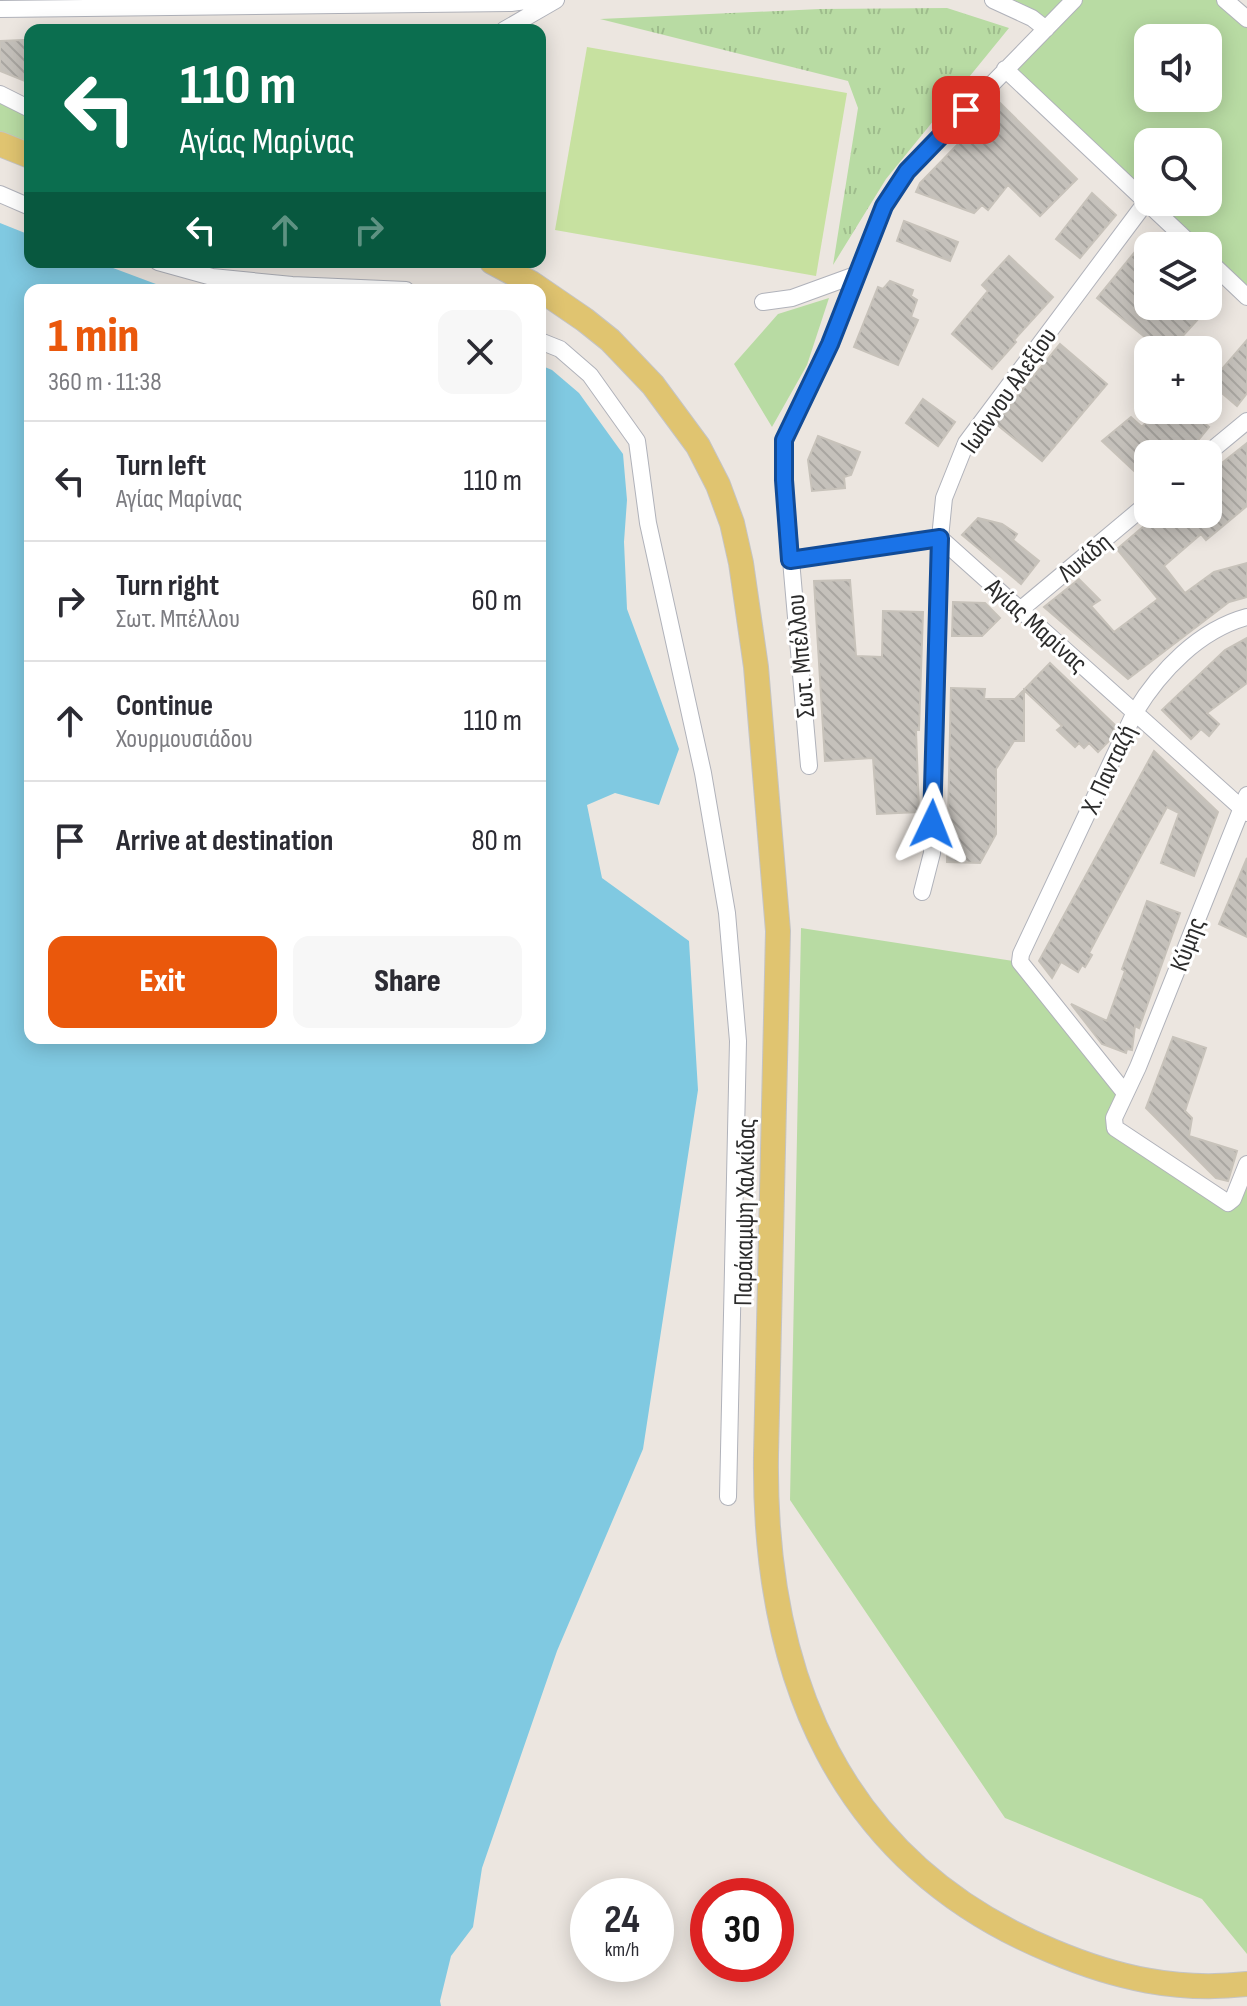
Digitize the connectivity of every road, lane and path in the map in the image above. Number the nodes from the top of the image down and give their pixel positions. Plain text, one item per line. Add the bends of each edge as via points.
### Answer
1 (533, 0) edge
2 (556, 0) edge
3 (993, 0) edge
4 (1074, 0) edge
5 (1225, 0) edge
6 (0, 9) edge
7 (1247, 19) edge
8 (514, 24) edge
9 (1046, 29) junction
10 (1005, 69) junction
11 (0, 94) edge
12 (24, 106) edge
13 (0, 144) edge
14 (24, 154) edge
15 (1134, 191) edge
16 (0, 194) edge
17 (24, 204) edge
18 (1136, 216) edge
19 (1161, 216) edge
20 (1178, 232) edge
21 (180, 268) edge
22 (505, 268) edge
23 (1222, 273) edge
24 (858, 274) junction
25 (282, 284) edge
26 (531, 284) edge
27 (546, 293) edge
28 (1247, 297) edge
29 (763, 302) dead end
30 (546, 343) edge
31 (1247, 421) edge
32 (1222, 442) edge
33 (1134, 515) edge
34 (940, 538) junction
35 (790, 560) junction
36 (1020, 610) junction
37 (1247, 617) edge
38 (1135, 712) junction
39 (809, 766) dead end
40 (1245, 805) edge
41 (922, 892) dead end
42 (1125, 1093) junction
43 (1247, 1164) edge
44 (728, 1497) dead end
45 (1247, 1984) edge

1 - 6 street
2 - 8 street
3 - 9 street
4 - 9 street, Σωτ. Μπέλλου
5 - 7 street
9 - 10 street, Σωτ. Μπέλλου
10 - 15 street
10 - 24 street, Σωτ. Μπέλλου via 907,171 884,206
11 - 12 street
13 - 14 main road
16 - 17 street
18 - 34 street, Ιωάννου Αλεξίου via 966,443 944,498
19 - 20 street
21 - 25 street
22 - 26 main road, Παράκαμψη Χαλκίδας
23 - 28 street
24 - 29 street via 792,298
24 - 35 street, Σωτ. Μπέλλου via 784,440
27 - 45 main road, Παράκαμψη Χαλκίδας via 610,340 677,414 718,485 741,563 756,667 778,931 767,1531 790,1661 807,1711 869,1817 924,1875 969,1908 1043,1948 1118,1975 1182,1987
30 - 44 street via 590,375 637,441 648,523 703,773 727,913 738,1041
31 - 32 street
33 - 36 street, Λυκίδη
34 - 35 street
34 - 36 street, Αγίας Μαρίνας
34 - 41 street, Ιωάννου Αλεξίου via 932,853
35 - 39 street, Σωτ. Μπέλλου
36 - 38 street, Αγίας Μαρίνας
37 - 38 street, Χ. Πανταζή via 1204,637 1150,687
38 - 40 street, Αγίας Μαρίνας
38 - 42 street, Χ. Πανταζή via 1020,962
40 - 42 street, Κύμης
42 - 43 street, Κύμης via 1115,1128 1228,1203

